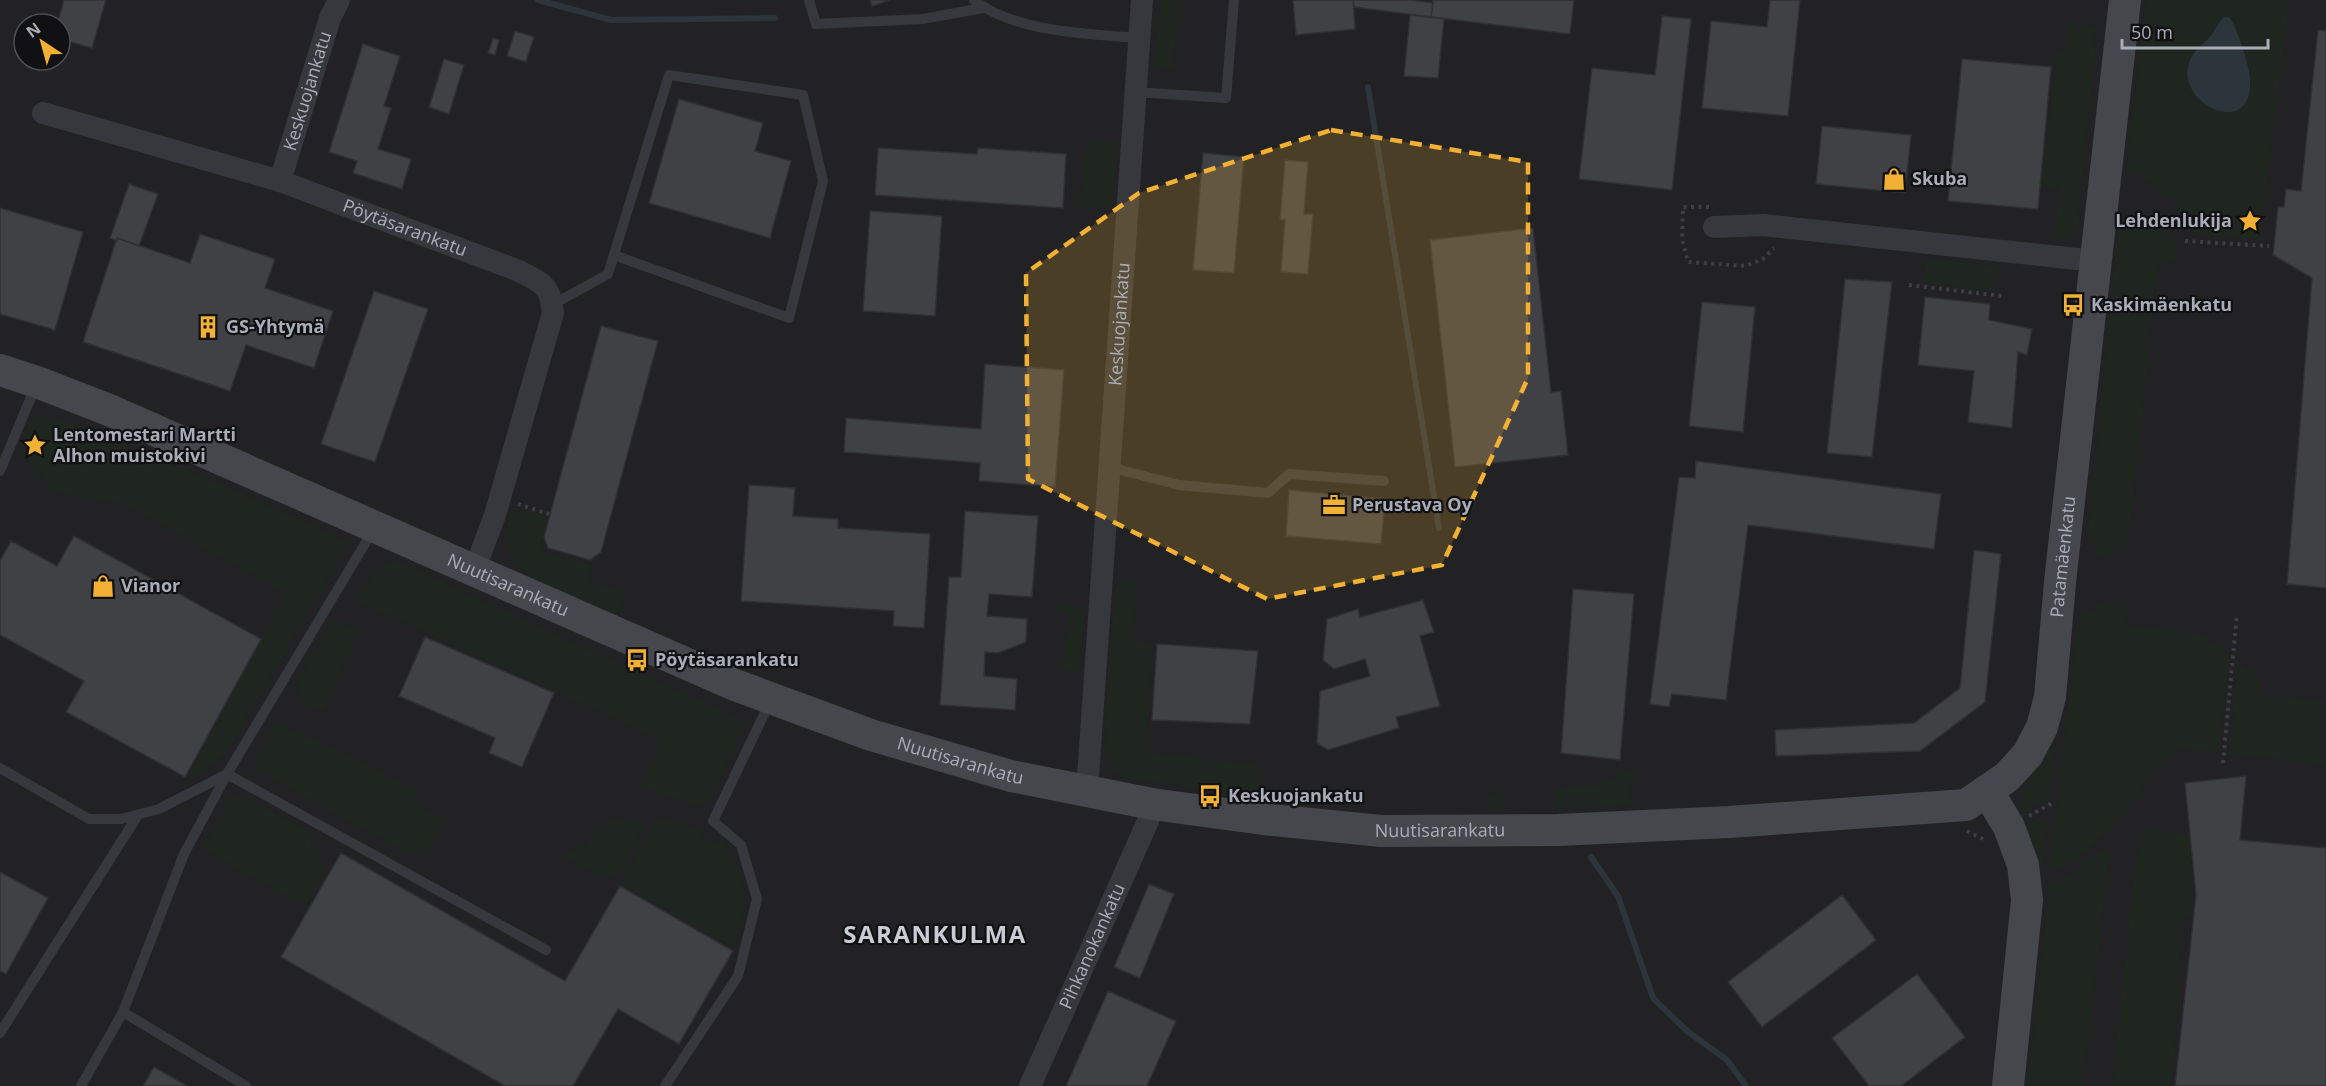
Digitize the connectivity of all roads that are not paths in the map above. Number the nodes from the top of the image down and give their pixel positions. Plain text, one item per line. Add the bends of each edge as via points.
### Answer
1 (339, 0) edge
2 (809, 0) edge
3 (974, 0) edge
4 (1142, 0) edge
5 (1234, 0) edge
6 (2125, 0) edge
7 (983, 8) junction
8 (1139, 38) junction
9 (1136, 92) junction
10 (43, 112) dead end
11 (280, 181) junction
12 (1714, 227) dead end
13 (614, 255) junction
14 (2095, 261) junction
15 (552, 306) junction
16 (0, 370) edge
17 (37, 382) junction
18 (1109, 467) junction
19 (0, 471) edge
20 (1384, 481) dead end
21 (373, 527) junction
22 (474, 571) junction
23 (771, 699) junction
24 (0, 768) edge
25 (227, 774) junction
26 (1087, 791) junction
27 (1988, 792) junction
28 (1152, 804) junction
29 (138, 815) junction
30 (546, 950) dead end
31 (123, 1012) junction
32 (0, 1033) edge
33 (81, 1086) edge
34 (246, 1086) edge
35 (665, 1086) edge
36 (1030, 1086) edge
37 (2008, 1086) edge

1 - 11 street, Keskuojankatu
2 - 7 lane via 816,24 923,19
3 - 7 lane
4 - 8 street, Keskuojankatu
5 - 9 lane via 1226,98
6 - 14 main road, Patamäenkatu
7 - 8 lane via 1047,27
8 - 9 street, Keskuojankatu
9 - 18 street, Keskuojankatu
10 - 11 street, Pöytäsarankatu
11 - 15 street, Pöytäsarankatu via 519,271 544,284
12 - 14 street via 1763,225
13 - 13 lane via 669,75 803,94 823,181 789,318
13 - 15 lane via 608,274
14 - 27 main road, Patamäenkatu via 2050,697 2042,727 2028,754
15 - 22 street via 495,515
16 - 17 main road, Nuutisarankatu
17 - 19 lane
17 - 21 main road, Nuutisarankatu
18 - 20 lane via 1179,485 1268,493 1289,474
18 - 26 street, Keskuojankatu
21 - 22 main road, Nuutisarankatu
21 - 25 lane
22 - 23 main road, Nuutisarankatu
23 - 26 main road, Nuutisarankatu via 871,735 1011,776
23 - 35 lane via 713,821 741,845 757,899 738,976
24 - 29 lane via 89,819
25 - 29 lane via 159,810
25 - 30 lane
25 - 31 lane via 184,854
26 - 28 main road, Nuutisarankatu
27 - 28 main road, Nuutisarankatu via 1966,805 1950,807 1468,832 1381,831
27 - 37 main road via 2009,827 2023,865 2027,900
28 - 36 street, Pihkanokankatu via 1149,821
29 - 32 lane
31 - 33 lane
31 - 34 lane

